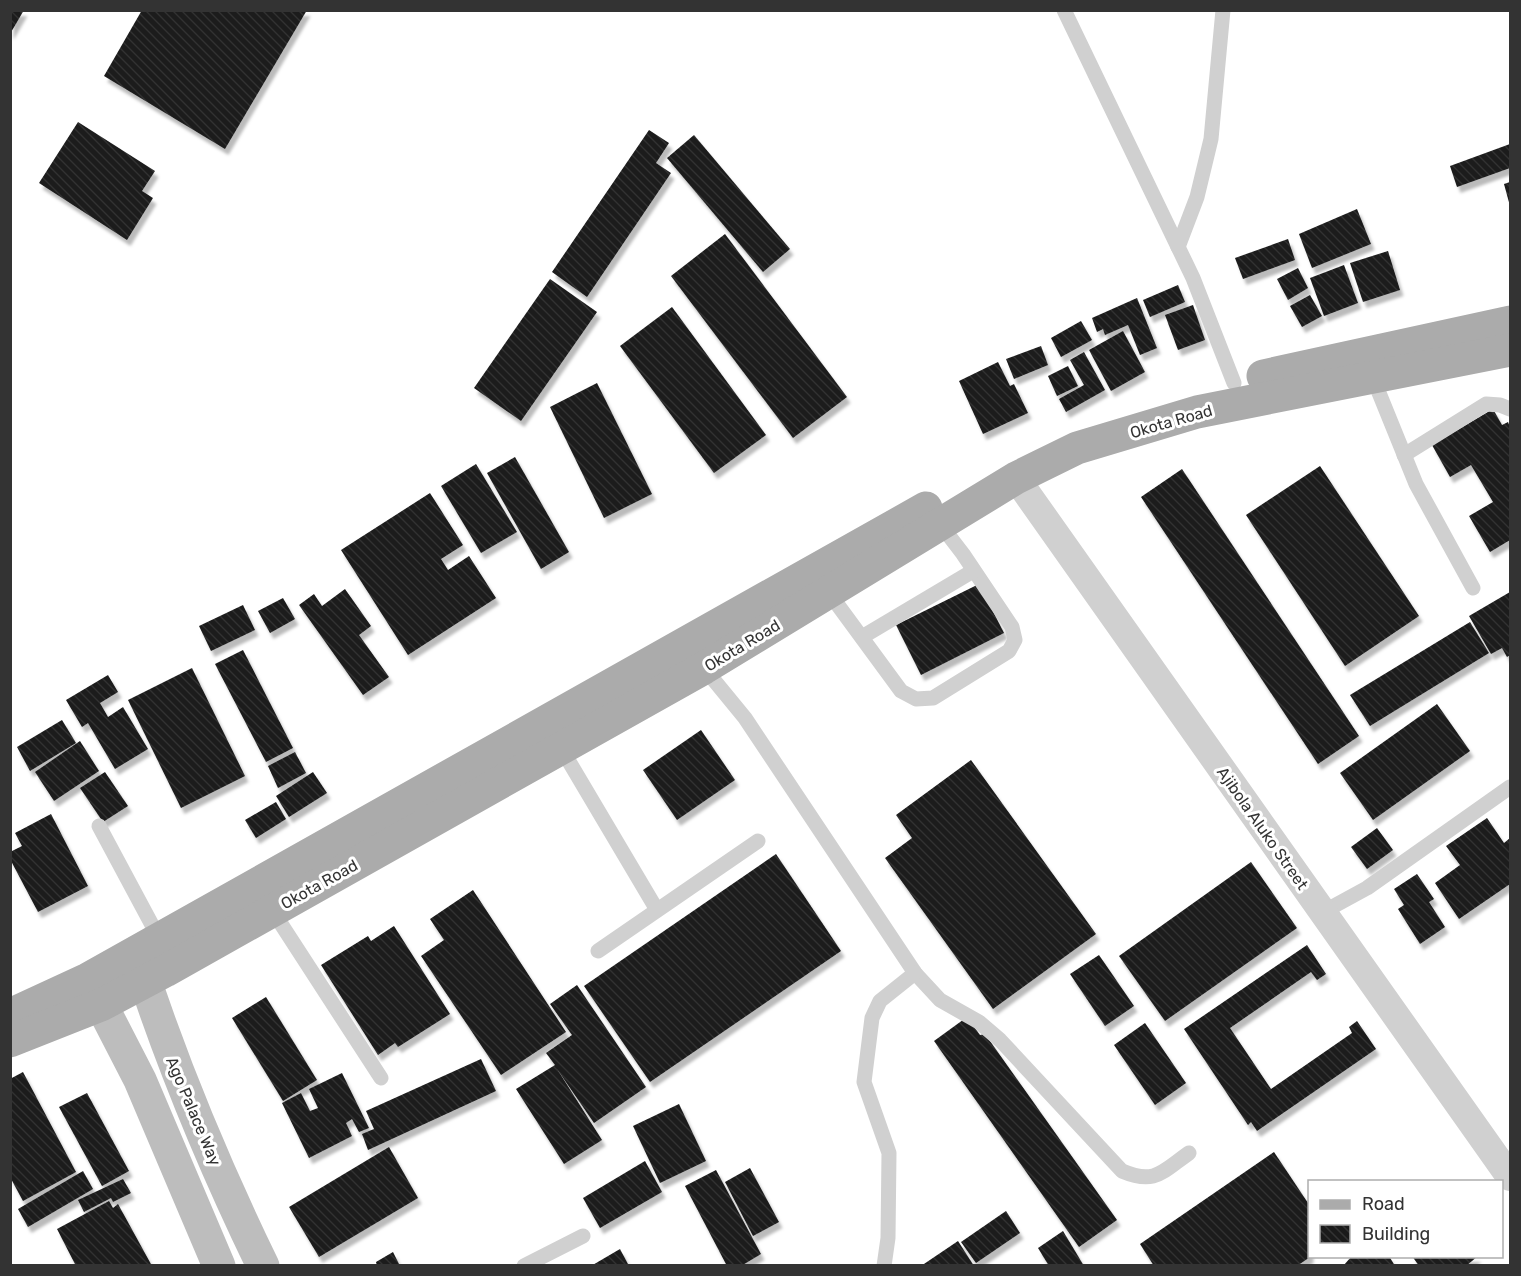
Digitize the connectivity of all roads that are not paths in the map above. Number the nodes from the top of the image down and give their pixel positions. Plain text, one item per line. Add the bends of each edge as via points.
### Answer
1 (1064, 10) edge
2 (1223, 10) edge
3 (1178, 247) junction
4 (1510, 322) edge
5 (1510, 350) edge
6 (1373, 378) junction
7 (1234, 383) junction
8 (1510, 409) edge
9 (1404, 455) junction
10 (1016, 478) junction
11 (940, 524) junction
12 (973, 571) junction
13 (1473, 588) dead end
14 (829, 593) junction
15 (862, 637) junction
16 (704, 668) junction
17 (561, 748) junction
18 (1510, 787) edge
19 (99, 826) dead end
20 (758, 841) dead end
21 (272, 910) junction
22 (657, 910) junction
23 (1323, 912) junction
24 (598, 951) dead end
25 (146, 957) junction
26 (915, 973) junction
27 (94, 992) junction
28 (10, 1015) edge
29 (10, 1041) edge
30 (381, 1078) dead end
31 (1189, 1153) dead end
32 (1510, 1178) edge
33 (583, 1236) dead end
34 (219, 1266) edge
35 (263, 1266) edge
36 (524, 1266) edge
37 (884, 1266) edge

1 - 3 lane
2 - 3 lane via 1211,139 1197,197
3 - 7 lane
4 - 7 main road, Okota Road
5 - 6 main road, Okota Road
6 - 9 lane
6 - 10 main road, Okota Road via 1197,412 1077,448
7 - 25 main road, Okota Road via 1119,416 1046,443
8 - 9 lane via 1486,404
9 - 13 lane
10 - 11 main road, Okota Road
10 - 23 street, Ajibola Aluko Street
11 - 12 lane
11 - 14 main road, Okota Road
12 - 15 lane
12 - 15 lane via 1012,627 1015,640 1009,651 933,698 916,699 901,691
14 - 15 lane
14 - 16 main road, Okota Road
16 - 17 main road, Okota Road
16 - 26 lane via 746,718
17 - 21 main road, Okota Road
17 - 22 lane
18 - 23 lane via 1367,888
19 - 25 lane
20 - 22 lane
21 - 25 main road, Okota Road
21 - 30 lane
22 - 24 lane
23 - 32 street, Ajibola Aluko Street
25 - 27 main road, Okota Road
25 - 35 main road, Ago Palace Way via 171,1057
26 - 31 lane via 940,1000 979,1022 1000,1040 1122,1170 1139,1178 1155,1178
26 - 37 lane via 880,1001 872,1018 864,1082 889,1153
27 - 28 main road, Okota Road
27 - 29 main road, Okota Road
27 - 34 main road via 140,1080
33 - 36 lane

